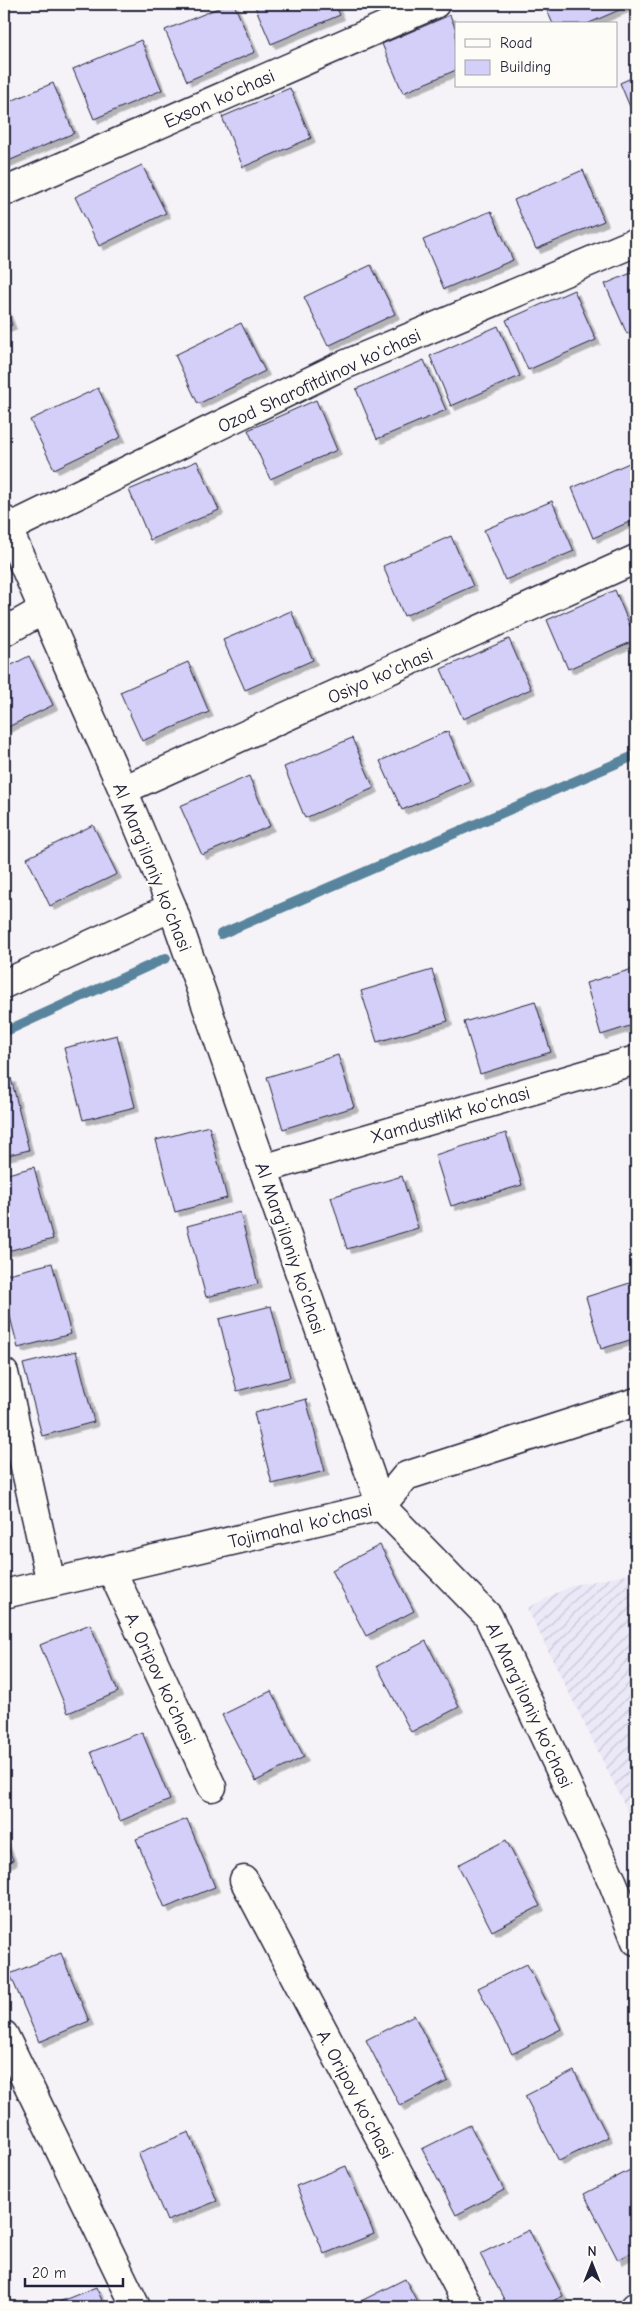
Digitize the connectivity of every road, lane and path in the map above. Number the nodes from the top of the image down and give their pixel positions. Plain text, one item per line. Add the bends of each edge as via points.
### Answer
1 (435, 4) edge
2 (4, 192) edge
3 (636, 242) edge
4 (6, 524) edge
5 (636, 559) edge
6 (43, 610) junction
7 (4, 632) edge
8 (123, 790) junction
9 (172, 907) junction
10 (4, 984) edge
11 (636, 1060) edge
12 (263, 1169) junction
13 (4, 1373) edge
14 (636, 1402) edge
15 (381, 1506) junction
16 (110, 1569) junction
17 (51, 1583) junction
18 (4, 1594) edge
19 (212, 1786) dead end
20 (244, 1880) dead end
21 (636, 1941) edge
22 (4, 2035) edge
23 (136, 2307) edge
24 (469, 2307) edge

1 - 2 street, Exson ko'chasi
3 - 4 street, Ozod Sharofitdinov ko'chasi via 338,368
4 - 6 street, Al Marg'iloniy ko'chasi
5 - 8 street, Osiyo ko'chasi
6 - 7 street
6 - 8 street, Al Marg'iloniy ko'chasi
8 - 9 street, Al Marg'iloniy ko'chasi
9 - 10 street
9 - 12 street, Al Marg'iloniy ko'chasi
11 - 12 street, Xamdustlikt ko'chasi
12 - 15 street, Al Marg'iloniy ko'chasi
13 - 17 street
14 - 15 street, Tojimahal ko'chasi via 406,1476
15 - 16 street, Tojimahal ko'chasi
15 - 21 street, Al Marg'iloniy ko'chasi via 488,1616 613,1884
16 - 17 street, Tojimahal ko'chasi
16 - 19 street, A. Oripov ko'chasi
17 - 18 street, Tojimahal ko'chasi
20 - 24 street, A. Oripov ko'chasi
22 - 23 street

